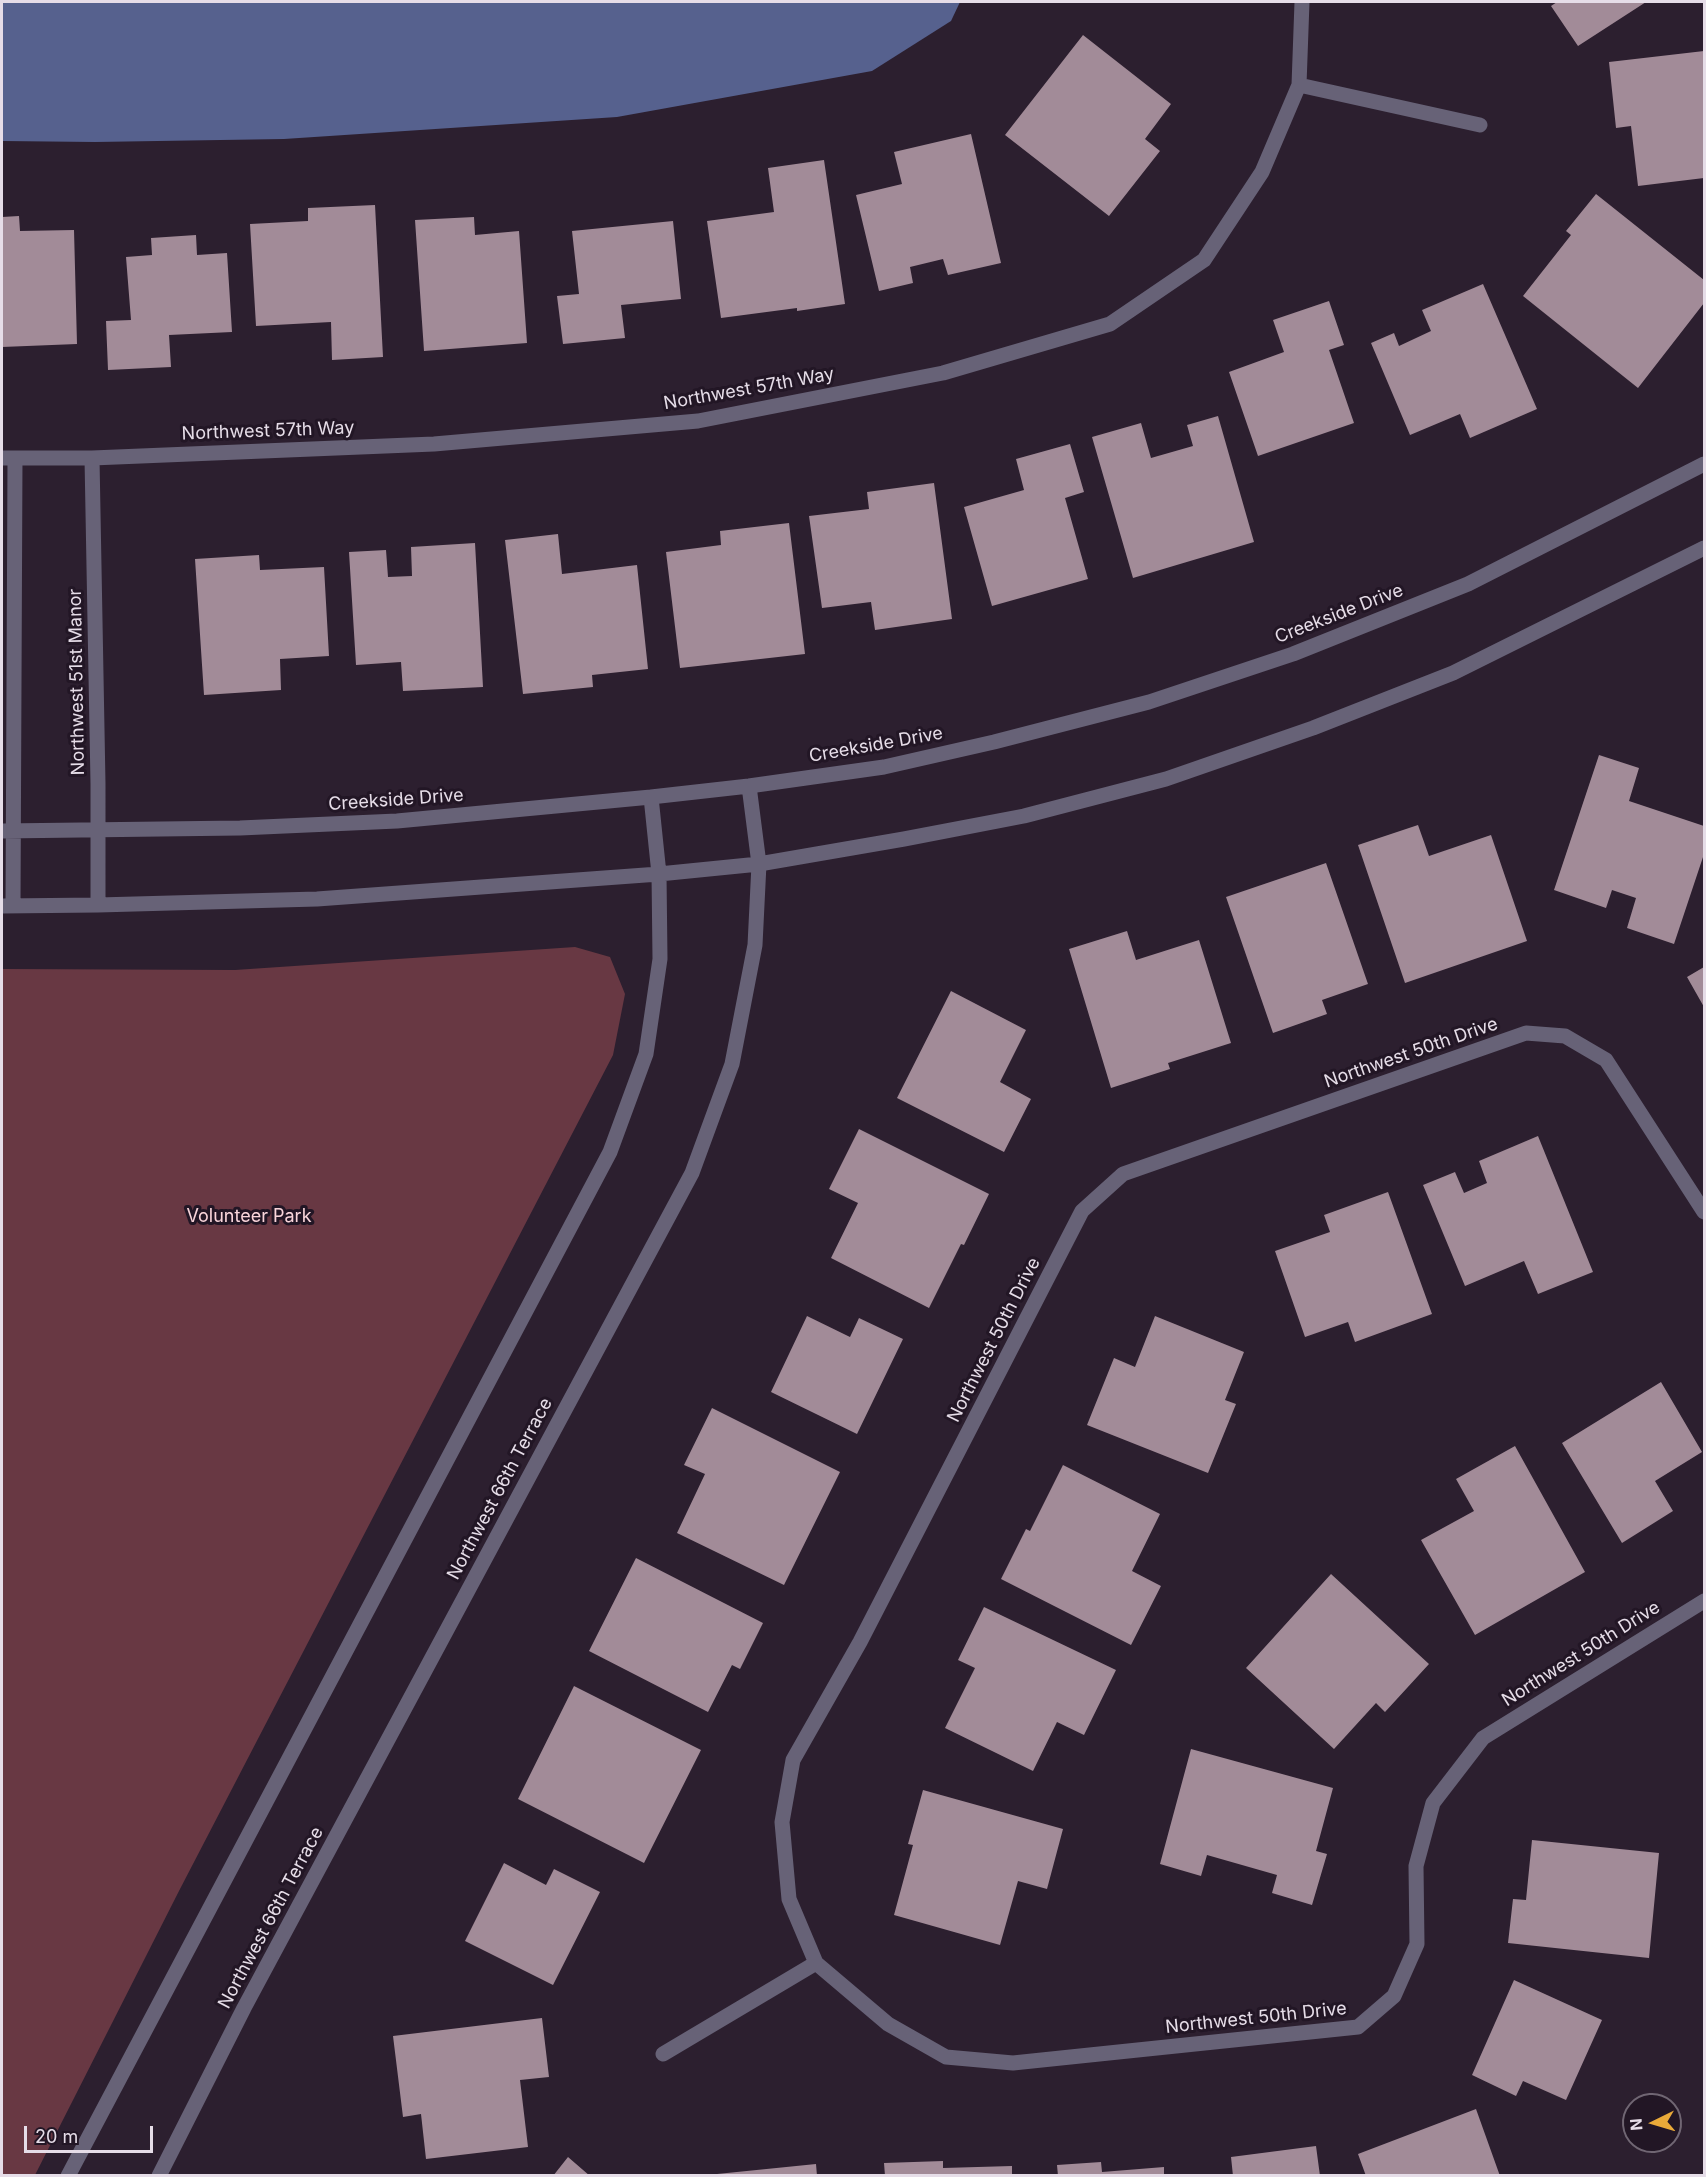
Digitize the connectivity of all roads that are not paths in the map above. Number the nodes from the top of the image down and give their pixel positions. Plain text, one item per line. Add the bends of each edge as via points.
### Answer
1 (1302, 2) edge
2 (1299, 85) junction
3 (1480, 125) dead end
4 (92, 458) junction
5 (8, 459) edge
6 (1704, 464) edge
7 (1704, 548) edge
8 (749, 786) junction
9 (651, 797) junction
10 (98, 828) junction
11 (8, 831) edge
12 (759, 864) junction
13 (658, 874) junction
14 (98, 905) junction
15 (7, 906) edge
16 (1703, 1208) edge
17 (1704, 1601) edge
18 (816, 1963) junction
19 (663, 2054) dead end
20 (68, 2175) edge
21 (159, 2175) edge

1 - 2 street, Northwest 57th Way
2 - 3 street
2 - 4 street, Northwest 57th Way via 1262,172 1204,260 1110,324 943,373 698,421 434,444
4 - 5 street, Northwest 57th Way
4 - 10 street, Northwest 51st Manor
5 - 11 street
6 - 8 street, Creekside Drive via 1468,584 1282,657 1149,702 884,767
7 - 12 street via 1453,673 1313,728 1166,779 1024,816
8 - 9 street, Creekside Drive
8 - 12 street, Northwest 66th Terrace
9 - 10 street, Creekside Drive via 397,821 240,828
9 - 13 street
10 - 11 street, Creekside Drive
10 - 14 street, Northwest 51st Manor
11 - 15 street
12 - 13 street
12 - 21 street, Northwest 66th Terrace via 755,945 732,1064 692,1173 250,1997
13 - 14 street via 317,899
13 - 20 street via 660,959 646,1054 610,1152
14 - 15 street
16 - 18 street, Northwest 50th Drive via 1606,1060 1565,1036 1526,1033 1123,1174 1082,1211 860,1642 793,1760 782,1822 789,1899
17 - 18 street, Northwest 50th Drive via 1483,1738 1433,1803 1416,1866 1417,1944 1395,1996 1358,2027 1013,2062 946,2057 888,2024
18 - 19 street

